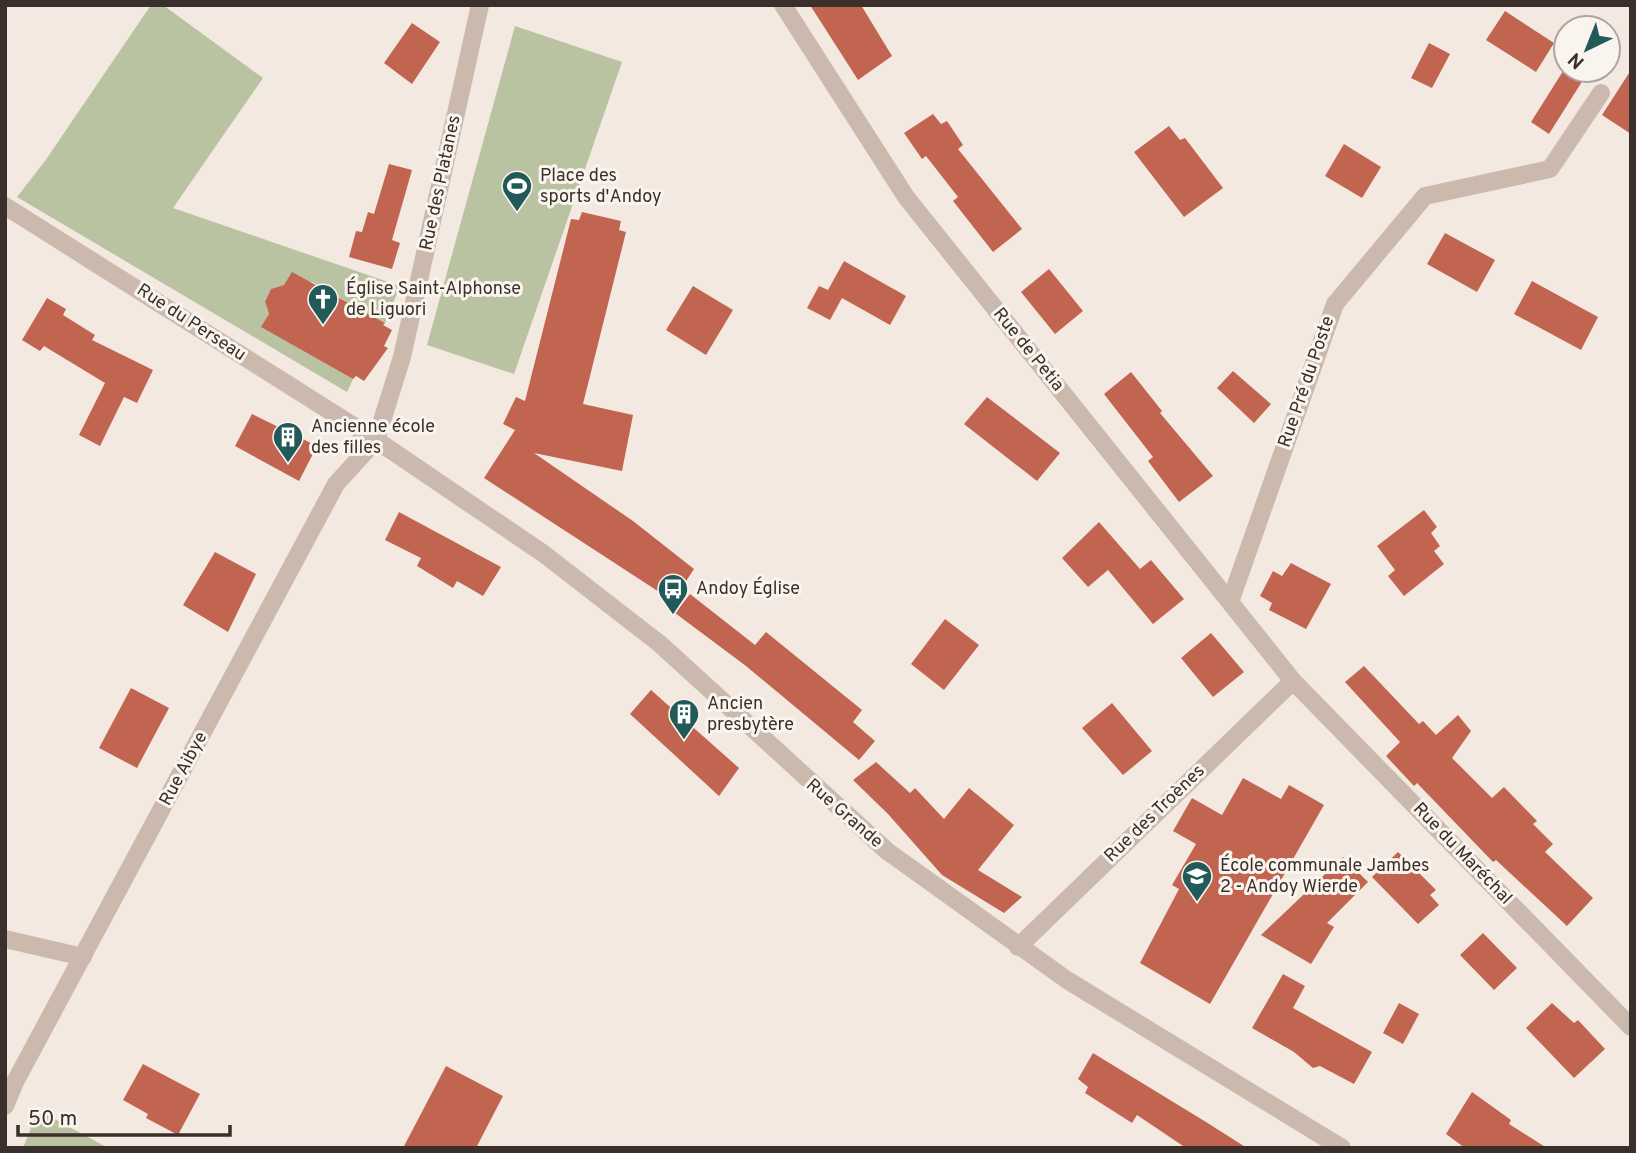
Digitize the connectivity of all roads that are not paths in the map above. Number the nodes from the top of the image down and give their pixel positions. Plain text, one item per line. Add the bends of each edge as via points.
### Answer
1 (480, 5) edge
2 (783, 5) edge
3 (1601, 93) dead end
4 (5, 205) edge
5 (376, 440) junction
6 (1230, 602) junction
7 (1293, 681) junction
8 (5, 939) edge
9 (1017, 947) junction
10 (83, 957) junction
11 (1631, 1027) edge
12 (5, 1106) edge
13 (1342, 1148) edge

1 - 5 street, Rue des Platanes via 402,357
2 - 6 street, Rue de Petia via 906,197
3 - 6 street, Rue Pré du Poste via 1550,169 1425,196 1335,304
4 - 5 street, Rue du Perseau
5 - 9 street, Rue Grande via 544,554 660,644 849,821
5 - 10 street, Rue Aibye via 337,484
6 - 7 street, Rue de Petia
7 - 9 street, Rue des Troènes
7 - 11 street, Rue du Maréchal
8 - 10 street
9 - 13 street, Rue Grande
10 - 12 street, Rue Aibye

